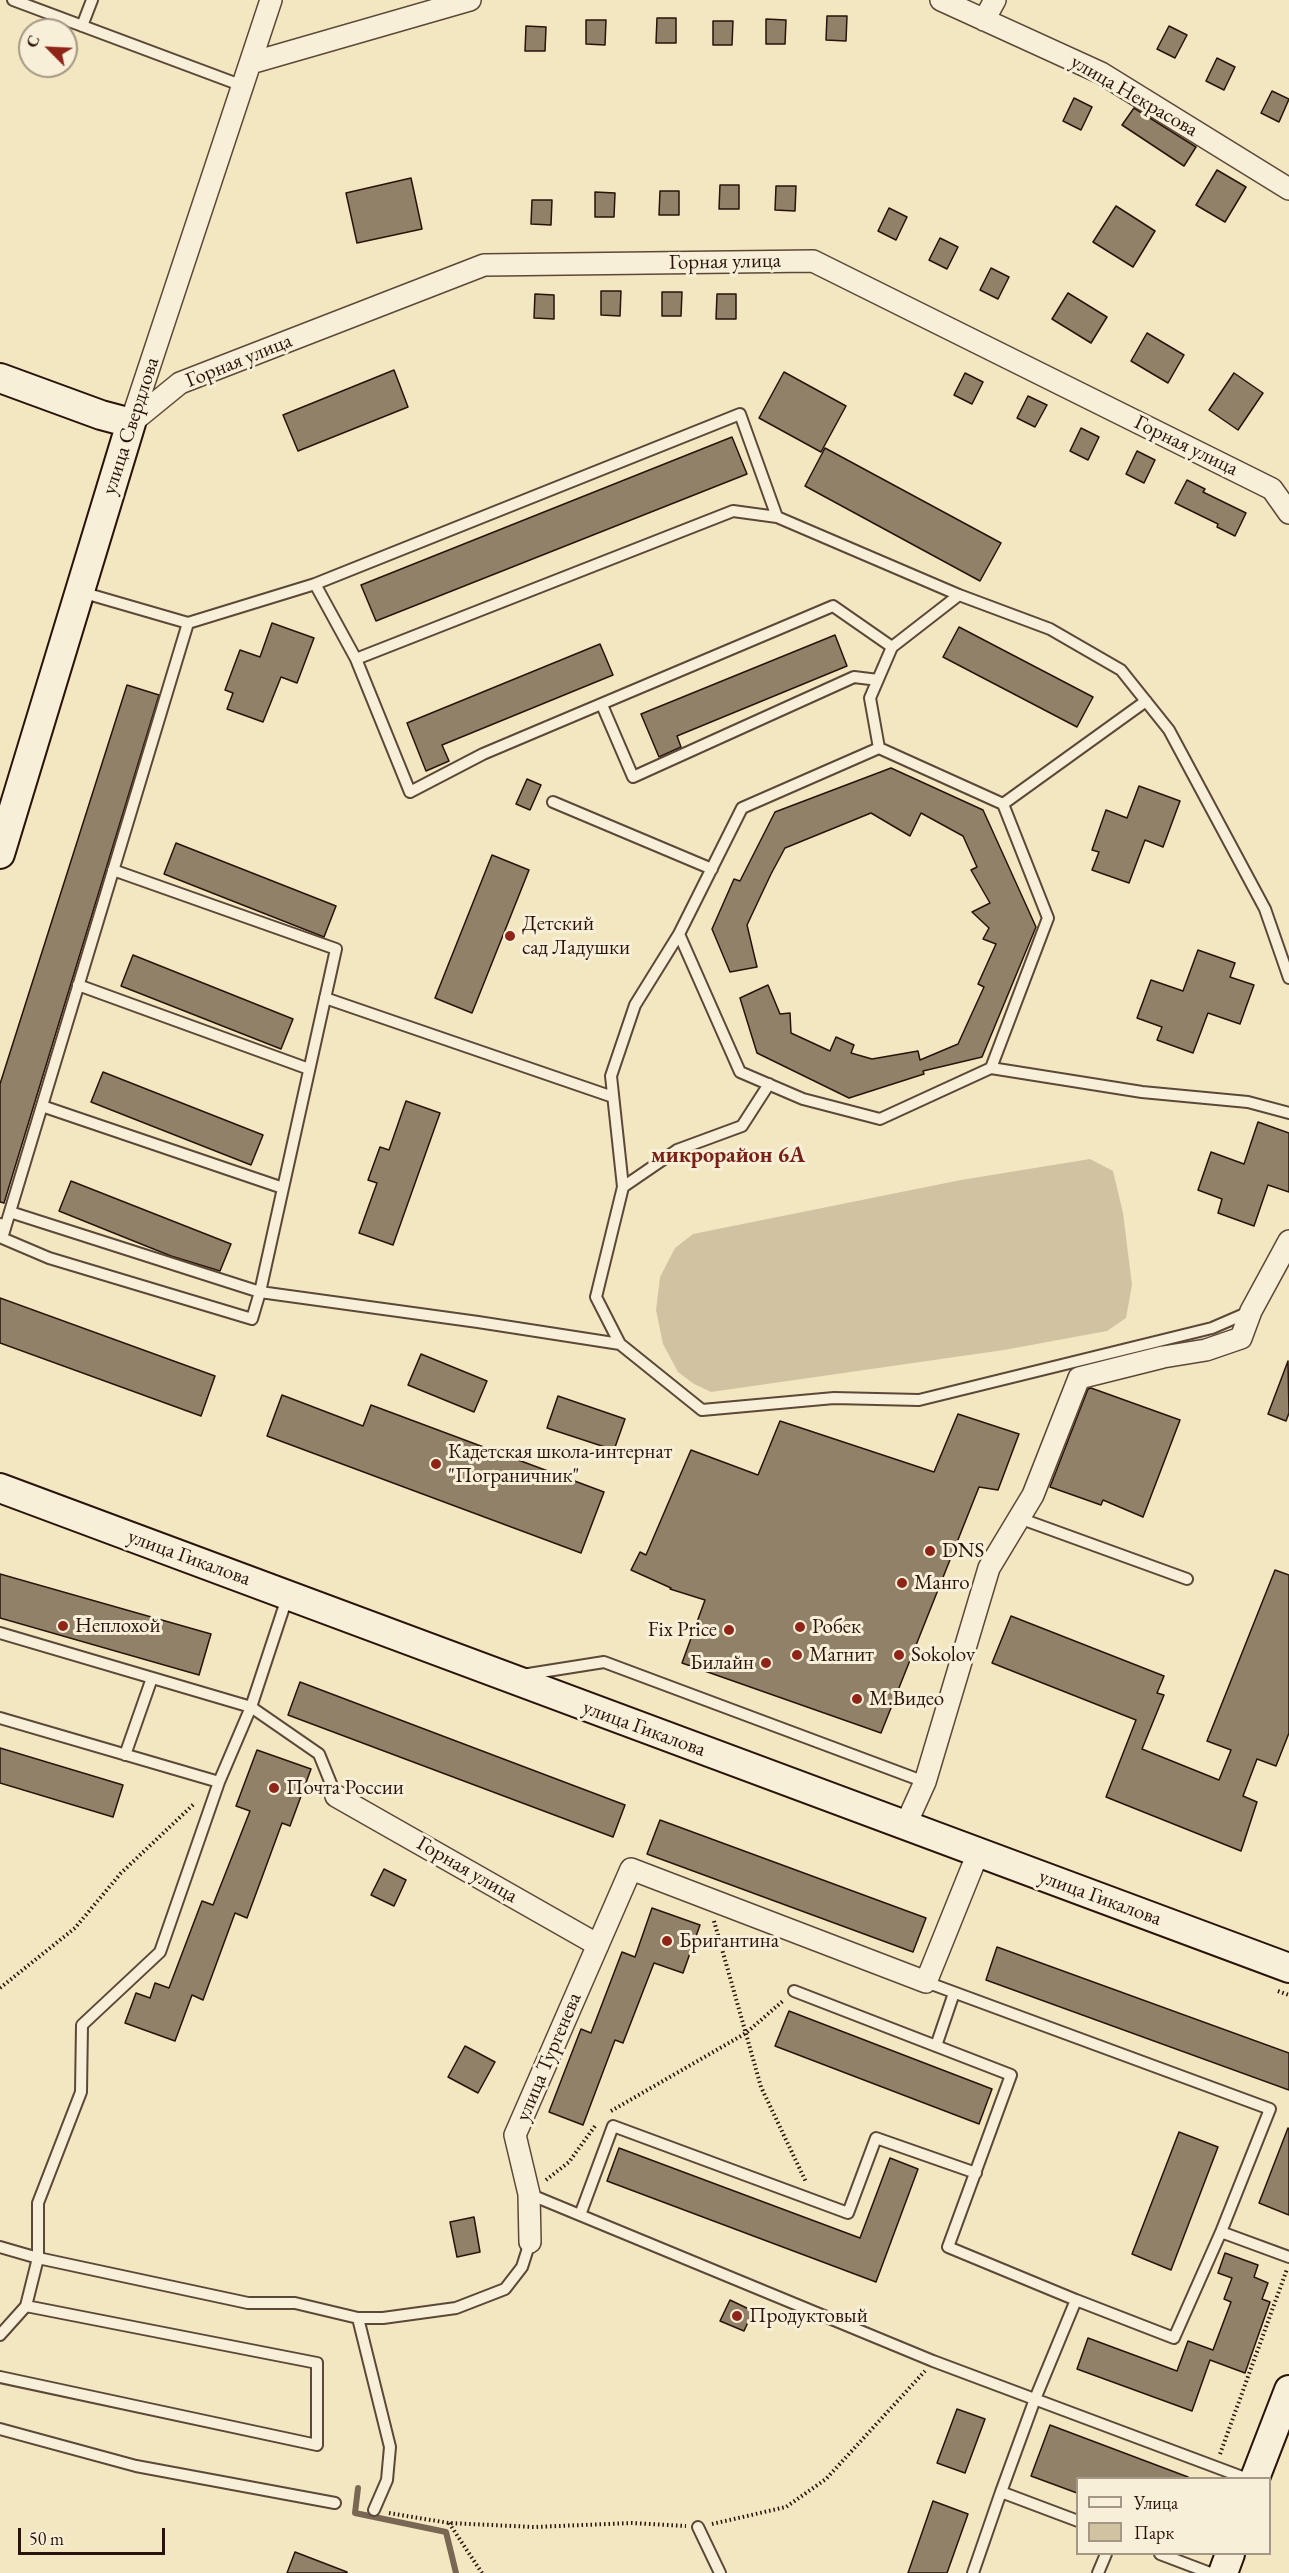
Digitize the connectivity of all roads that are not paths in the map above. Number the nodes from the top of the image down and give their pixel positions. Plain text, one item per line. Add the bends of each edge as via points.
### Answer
1 (13, 0) edge
2 (92, 0) edge
3 (271, 0) edge
4 (470, 0) edge
5 (941, 0) edge
6 (995, 0) edge
7 (984, 20) junction
8 (82, 26) junction
9 (251, 63) junction
10 (243, 86) junction
11 (1289, 189) edge
12 (0, 378) edge
13 (131, 423) junction
14 (1289, 513) edge
15 (777, 518) junction
16 (315, 584) junction
17 (80, 591) junction
18 (959, 595) junction
19 (188, 623) junction
20 (892, 647) junction
21 (356, 659) junction
22 (878, 680) junction
23 (1146, 701) junction
24 (602, 705) junction
25 (879, 748) junction
26 (553, 802) dead end
27 (1003, 804) junction
28 (0, 854) edge
29 (712, 869) junction
30 (113, 870) junction
31 (679, 934) junction
32 (1289, 978) edge
33 (78, 986) junction
34 (325, 998) junction
35 (991, 1068) junction
36 (309, 1069) junction
37 (769, 1084) junction
38 (614, 1097) junction
39 (42, 1106) junction
40 (1289, 1113) edge
41 (623, 1187) junction
42 (283, 1188) junction
43 (10, 1212) junction
44 (0, 1224) edge
45 (2, 1238) junction
46 (1289, 1241) edge
47 (260, 1292) junction
48 (1251, 1311) junction
49 (620, 1344) junction
50 (0, 1488) edge
51 (1019, 1518) junction
52 (1187, 1579) dead end
53 (288, 1595) junction
54 (0, 1633) edge
55 (505, 1677) junction
56 (152, 1678) junction
57 (251, 1707) junction
58 (0, 1719) edge
59 (125, 1755) junction
60 (219, 1782) junction
61 (925, 1782) junction
62 (336, 1796) joint
63 (906, 1824) junction
64 (978, 1853) junction
65 (598, 1945) junction
66 (1289, 1968) edge
67 (926, 1982) junction
68 (794, 1991) road end
69 (954, 1992) junction
70 (936, 2046) junction
71 (976, 2173) junction
72 (529, 2194) junction
73 (580, 2215) junction
74 (1221, 2232) junction
75 (530, 2242) joint
76 (0, 2247) edge
77 (1289, 2257) edge
78 (38, 2258) junction
79 (1077, 2300) junction
80 (26, 2306) junction
81 (358, 2318) junction
82 (0, 2335) edge
83 (0, 2377) edge
84 (1289, 2390) edge
85 (1035, 2399) junction
86 (0, 2430) edge
87 (1242, 2477) edge
88 (1255, 2477) edge
89 (1002, 2492) junction
90 (335, 2503) dead end
91 (374, 2510) road end
92 (1076, 2521) edge
93 (698, 2527) road end
94 (1105, 2555) edge
95 (1165, 2555) edge
96 (1229, 2555) edge
97 (720, 2573) edge
98 (973, 2573) edge
99 (1098, 2573) edge
100 (1210, 2573) edge
101 (1223, 2573) edge

1 - 8 lane
2 - 8 lane
3 - 9 street, улица Свердлова
4 - 9 street
5 - 7 street, улица Некрасова
6 - 7 street
7 - 11 street, улица Некрасова via 1101,72
8 - 10 lane
9 - 10 street, улица Свердлова
10 - 13 street, улица Свердлова
12 - 13 main road
13 - 14 street, Горная улица via 180,383 484,265 813,261 1272,489
13 - 17 main road, улица Свердлова
15 - 16 lane via 740,414
15 - 18 lane
15 - 21 lane via 733,511
16 - 19 lane
16 - 21 lane
17 - 19 lane
17 - 28 main road, улица Свердлова
18 - 20 lane
18 - 23 lane via 1050,629 1121,670
19 - 30 lane
20 - 22 lane
20 - 24 lane via 833,606
21 - 24 lane via 410,792 483,754
22 - 24 lane via 854,677 633,777
22 - 25 lane via 870,698
23 - 27 lane
23 - 32 lane via 1169,730 1265,909
25 - 27 lane
25 - 29 lane via 742,808
26 - 29 lane
27 - 35 lane via 1048,918
29 - 31 lane
30 - 33 lane
30 - 34 lane via 336,949
31 - 37 lane via 740,1072
31 - 38 lane via 635,1005 611,1076
33 - 36 lane
33 - 39 lane
34 - 36 lane
34 - 38 lane
35 - 37 lane via 880,1119 803,1099
35 - 40 lane via 1142,1092 1248,1102
36 - 42 lane
37 - 41 lane via 742,1126 677,1150
38 - 41 lane
39 - 42 lane
39 - 43 lane
41 - 49 lane via 596,1296
42 - 47 lane
43 - 45 lane
43 - 47 lane
44 - 45 lane
45 - 47 lane via 49,1258 252,1319
46 - 48 street
47 - 49 lane
48 - 49 lane via 1212,1328 919,1400 834,1398 702,1410
48 - 51 street via 1241,1338 1206,1350 1079,1378 1033,1495
50 - 53 main road, улица Гикалова
51 - 52 lane
51 - 61 street via 989,1568
53 - 55 main road, улица Гикалова
53 - 57 lane
54 - 56 lane
55 - 61 lane via 604,1662
55 - 63 main road, улица Гикалова
56 - 57 lane
56 - 59 lane
57 - 60 lane
57 - 62 lane via 319,1754
58 - 59 lane
59 - 60 lane
60 - 78 lane via 160,1952 82,2025 81,2092 38,2203
61 - 63 street
62 - 65 street, Горная улица
63 - 64 main road, улица Гикалова
64 - 66 main road, улица Гикалова
64 - 67 street
65 - 67 street, улица Тургенева via 631,1869
65 - 72 street, улица Тургенева via 515,2135
67 - 69 lane
68 - 70 lane
69 - 70 lane
69 - 74 lane via 1270,2109
70 - 71 lane via 1011,2075
71 - 73 lane via 876,2138 848,2213 613,2126
71 - 79 lane via 948,2247
72 - 73 lane
72 - 75 street, улица Тургенева
73 - 85 lane via 933,2361
74 - 77 lane
74 - 79 lane via 1174,2338
75 - 81 lane via 522,2267 506,2289 456,2308
76 - 78 lane
78 - 80 lane
78 - 81 lane via 248,2302 295,2303
79 - 85 lane
80 - 82 lane
80 - 83 lane via 317,2363 317,2445
81 - 91 lane via 390,2447 387,2480
84 - 88 main road
85 - 87 lane
85 - 89 lane
86 - 90 lane via 136,2466
89 - 92 lane
89 - 98 lane
93 - 97 lane
94 - 99 lane
95 - 100 lane
96 - 101 main road

